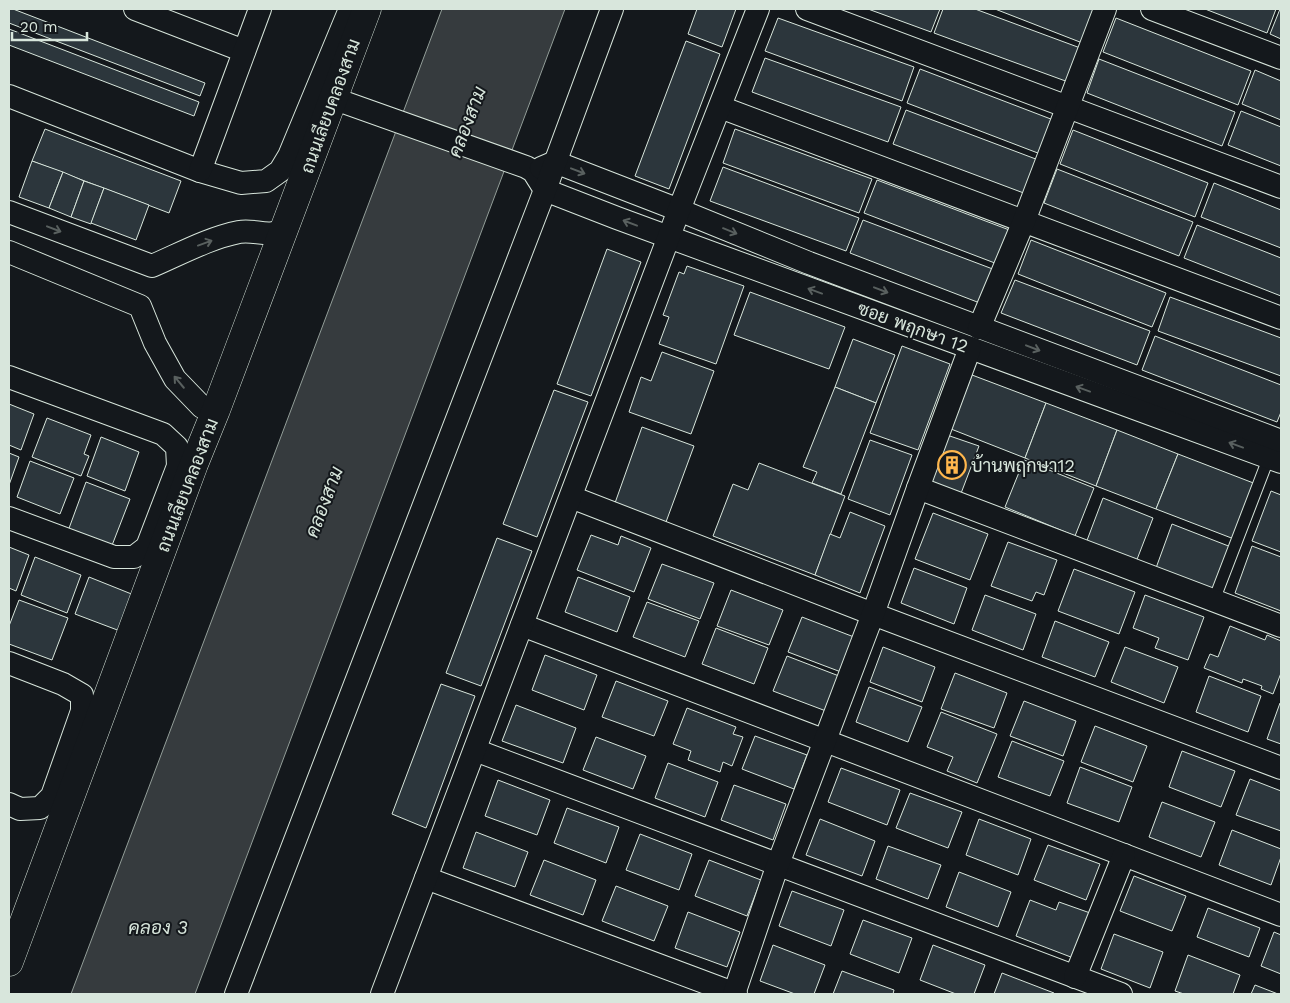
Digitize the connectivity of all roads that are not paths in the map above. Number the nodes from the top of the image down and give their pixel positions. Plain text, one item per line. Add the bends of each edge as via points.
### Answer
1 (135, 9) edge
2 (260, 9) edge
3 (350, 9) edge
4 (367, 9) edge
5 (612, 9) edge
6 (758, 9) edge
7 (807, 9) edge
8 (1105, 9) edge
9 (1152, 9) edge
10 (244, 51) junction
11 (1281, 58) edge
12 (9, 96) edge
13 (332, 98) junction
14 (720, 107) junction
15 (1068, 107) junction
16 (555, 162) junction
17 (529, 169) junction
18 (200, 171) junction
19 (1281, 187) edge
20 (545, 190) junction
21 (678, 210) junction
22 (9, 212) edge
23 (1024, 221) junction
24 (284, 230) junction
25 (668, 238) junction
26 (9, 252) edge
27 (1281, 318) edge
28 (975, 338) junction
29 (9, 377) edge
30 (216, 410) junction
31 (1278, 446) edge
32 (918, 488) junction
33 (571, 497) junction
34 (9, 518) edge
35 (1214, 600) junction
36 (873, 614) junction
37 (522, 625) junction
38 (1281, 626) edge
39 (9, 662) edge
40 (824, 741) junction
41 (475, 750) junction
42 (1281, 768) edge
43 (9, 804) edge
44 (1124, 855) junction
45 (778, 864) junction
46 (426, 878) junction
47 (1281, 915) edge
48 (9, 962) edge
49 (1075, 977) junction
50 (236, 994) edge
51 (382, 994) edge
52 (735, 994) edge
53 (1122, 994) edge

1 - 10 street
2 - 10 street
3 - 18 street via 280,171 266,181 241,183
4 - 13 main road, ถนนเลียบคลองสาม
5 - 16 street
6 - 14 street
7 - 15 street
8 - 15 street
9 - 11 street
10 - 18 street
12 - 18 street
13 - 17 street
13 - 24 main road, ถนนเลียบคลองสาม
14 - 21 street
14 - 23 street
15 - 19 street
15 - 23 street
16 - 17 street
16 - 20 street
16 -> 21 street
17 - 20 street
25 -> 20 street, ซอย พฤกษา 12
20 - 50 street
21 - 25 street
21 -> 28 street via 809,263
22 -> 24 street via 152,266 205,242 240,232 276,234
23 - 27 street
23 - 28 street
24 - 30 main road, ถนนเลียบคลองสาม
28 -> 25 street, ซอย พฤกษา 12
25 - 33 street
30 -> 26 street via 202,407 175,378 140,306
28 - 31 street, ซอย พฤกษา 12
28 - 32 street
29 - 34 street via 163,434 177,447 178,466 147,547 134,557 114,557
30 - 48 main road, ถนนเลียบคลองสาม
31 - 35 lane
32 - 35 street
32 - 36 street
33 - 36 street
33 - 37 street
35 - 38 street
36 - 40 street
36 - 42 street
37 - 40 street
37 - 41 street
39 - 43 street via 64,684 82,695 82,710 52,796 40,808 20,808
40 - 44 street
40 - 45 street
41 - 45 street
41 - 46 street
44 - 47 street
44 - 49 street
45 - 49 street
45 - 52 street
46 - 51 street
46 - 52 street
49 - 53 street

